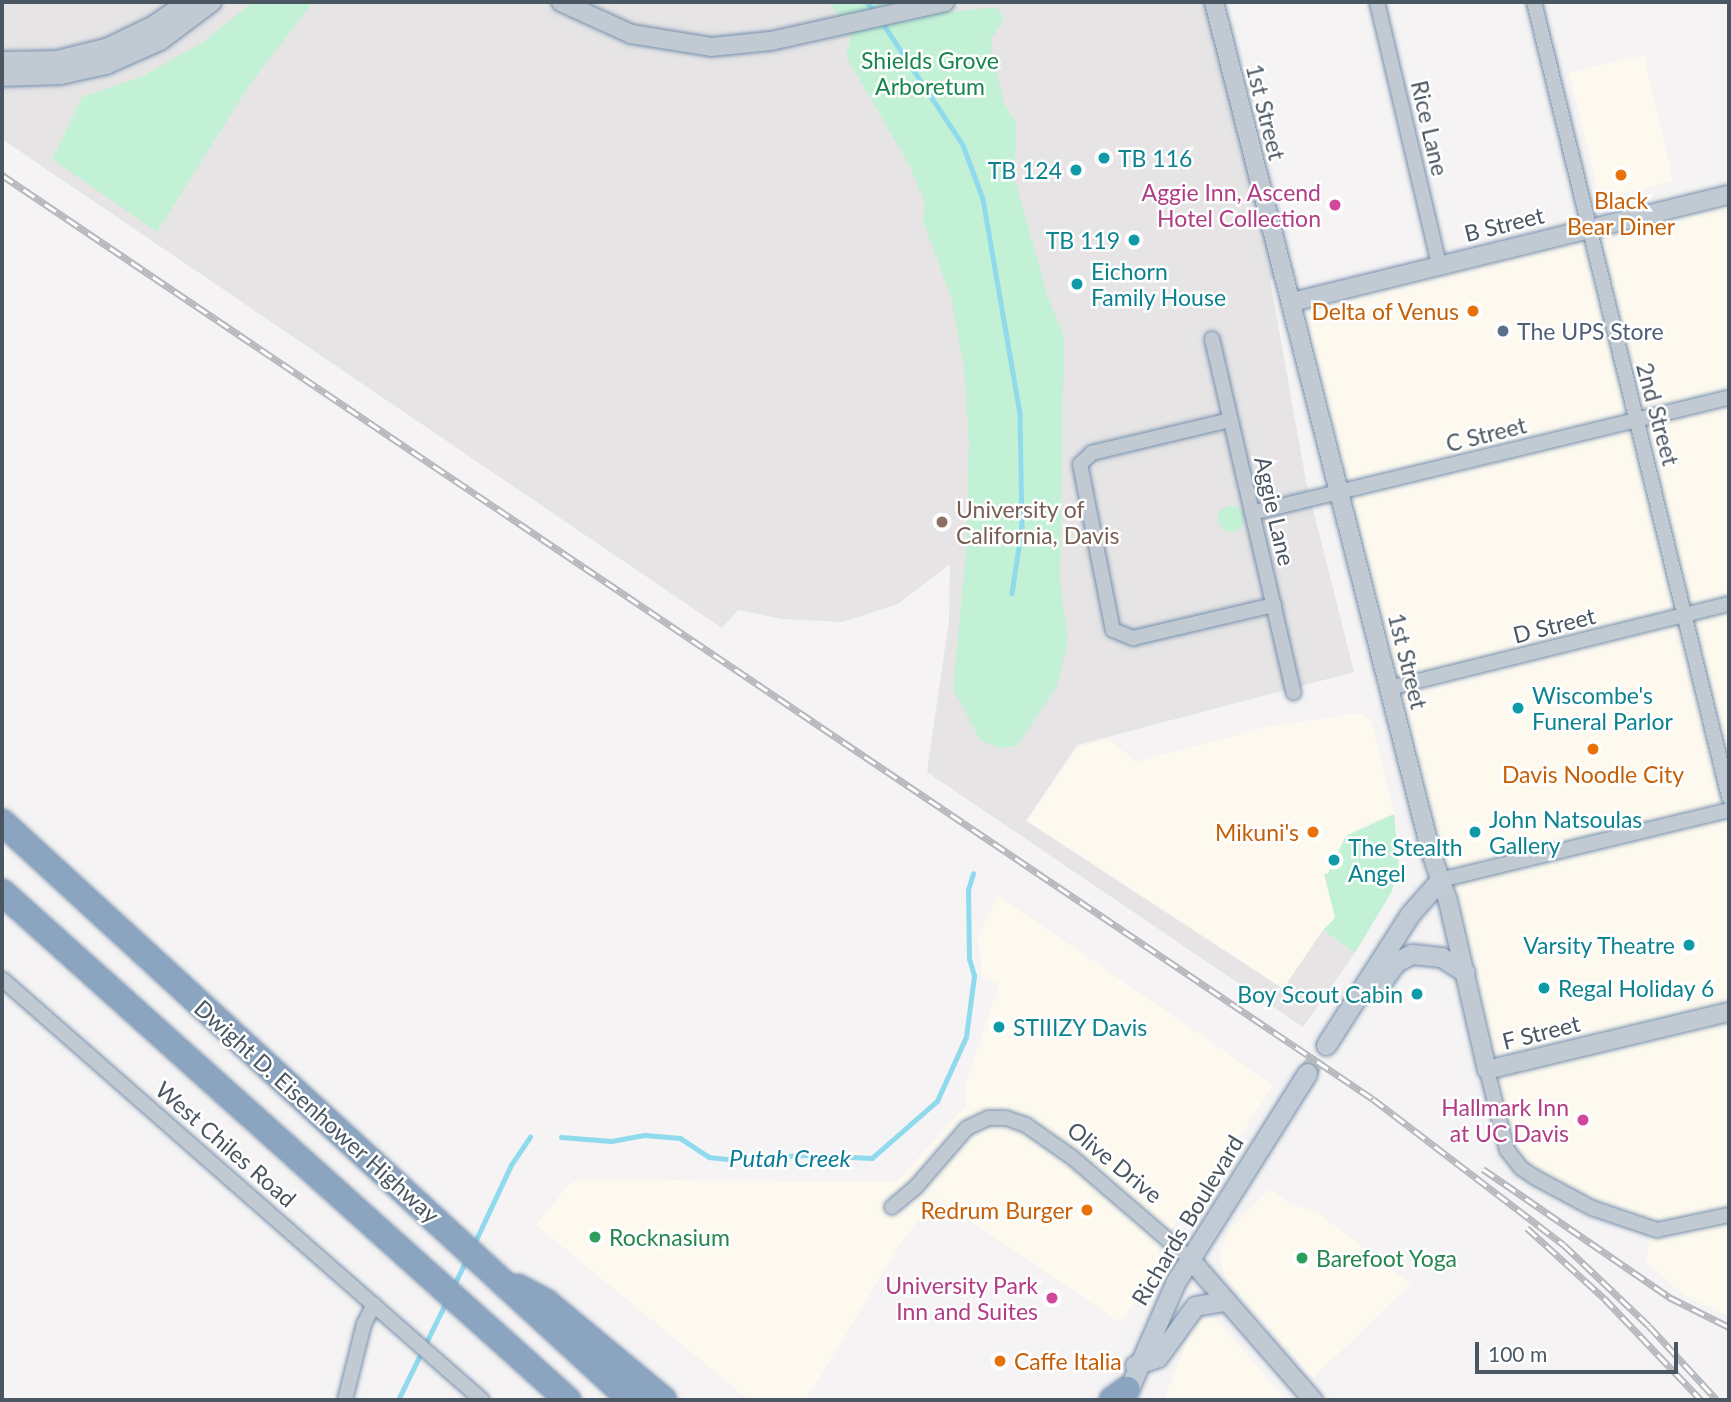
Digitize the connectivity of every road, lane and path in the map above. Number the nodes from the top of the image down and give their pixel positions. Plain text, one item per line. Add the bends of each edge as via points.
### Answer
1 (187, 2) edge
2 (212, 2) edge
3 (561, 2) edge
4 (945, 2) edge
5 (1214, 2) edge
6 (1377, 2) edge
7 (1537, 2) edge
8 (2, 61) edge
9 (2, 77) edge
10 (1729, 195) edge
11 (1588, 229) junction
12 (1438, 265) junction
13 (1292, 302) junction
14 (1212, 339) dead end
15 (1729, 398) edge
16 (1230, 421) junction
17 (1636, 421) junction
18 (1342, 493) junction
19 (1252, 513) junction
20 (1729, 604) edge
21 (1274, 605) junction
22 (1685, 615) junction
23 (1389, 688) junction
24 (1294, 693) dead end
25 (1729, 797) edge
26 (1729, 810) edge
27 (2, 822) edge
28 (1440, 880) junction
29 (2, 892) edge
30 (1465, 972) junction
31 (2, 978) edge
32 (1729, 1012) edge
33 (1345, 1018) junction
34 (1326, 1045) tunnel mouth
35 (1487, 1070) junction
36 (1307, 1073) tunnel mouth
37 (892, 1207) dead end
38 (1729, 1215) edge
39 (1189, 1258) junction
40 (501, 1279) junction
41 (1222, 1301) junction
42 (374, 1304) junction
43 (1135, 1366) junction
44 (1122, 1397) edge
45 (345, 1400) edge
46 (482, 1400) edge
47 (568, 1400) edge
48 (631, 1400) edge
49 (664, 1400) edge
50 (1313, 1400) edge

1 - 8 street via 154,25 106,48 57,60
2 - 9 street via 160,41 106,65 61,75
3 - 4 street via 631,34 711,47 755,44
5 - 13 street, 1st Street
6 - 12 street, Rice Lane
7 - 11 street, 2nd Street
10 - 11 street, B Street
11 - 12 street, B Street
11 - 17 street, 2nd Street
12 - 13 street, B Street
13 - 18 street, 1st Street
14 - 16 street, Aggie Lane
15 - 17 street, C Street
16 - 19 street, Aggie Lane
16 - 21 street via 1092,453 1080,464 1113,630 1133,638
17 - 18 street, C Street
17 - 22 street, 2nd Street
18 - 19 street, C Street
18 - 23 street, 1st Street
19 - 21 street, Aggie Lane
20 - 22 street, D Street
21 - 24 street, Aggie Lane
22 - 23 street, D Street
22 - 25 street, 2nd Street
23 - 28 street, 1st Street
26 - 28 street
27 - 40 highway, Dwight D. Eisenhower Highway
28 - 30 street, 1st Street
28 - 33 main road via 1410,914
29 - 47 highway, Dwight D. Eisenhower Highway
30 - 33 main road via 1441,957 1412,954 1396,962 1364,1006
30 - 35 street, 1st Street
31 - 42 street, West Chiles Road
32 - 35 street, F Street
33 - 34 main road
35 - 38 street, 1st Street via 1507,1150 1521,1168 1592,1208 1657,1230
36 - 39 main road, Richards Boulevard
37 - 39 street, Olive Drive via 915,1188 967,1128 988,1118 1006,1118 1026,1125 1073,1158
39 - 41 street, Olive Drive
39 - 43 main road, Richards Boulevard
40 - 48 highway, Dwight D. Eisenhower Highway via 537,1318
40 - 49 highway via 546,1302
41 - 43 main road via 1195,1306 1158,1357
41 - 50 street, Olive Drive
42 - 45 street via 364,1324
42 - 46 street, West Chiles Road
43 - 44 main road, Richards Boulevard

